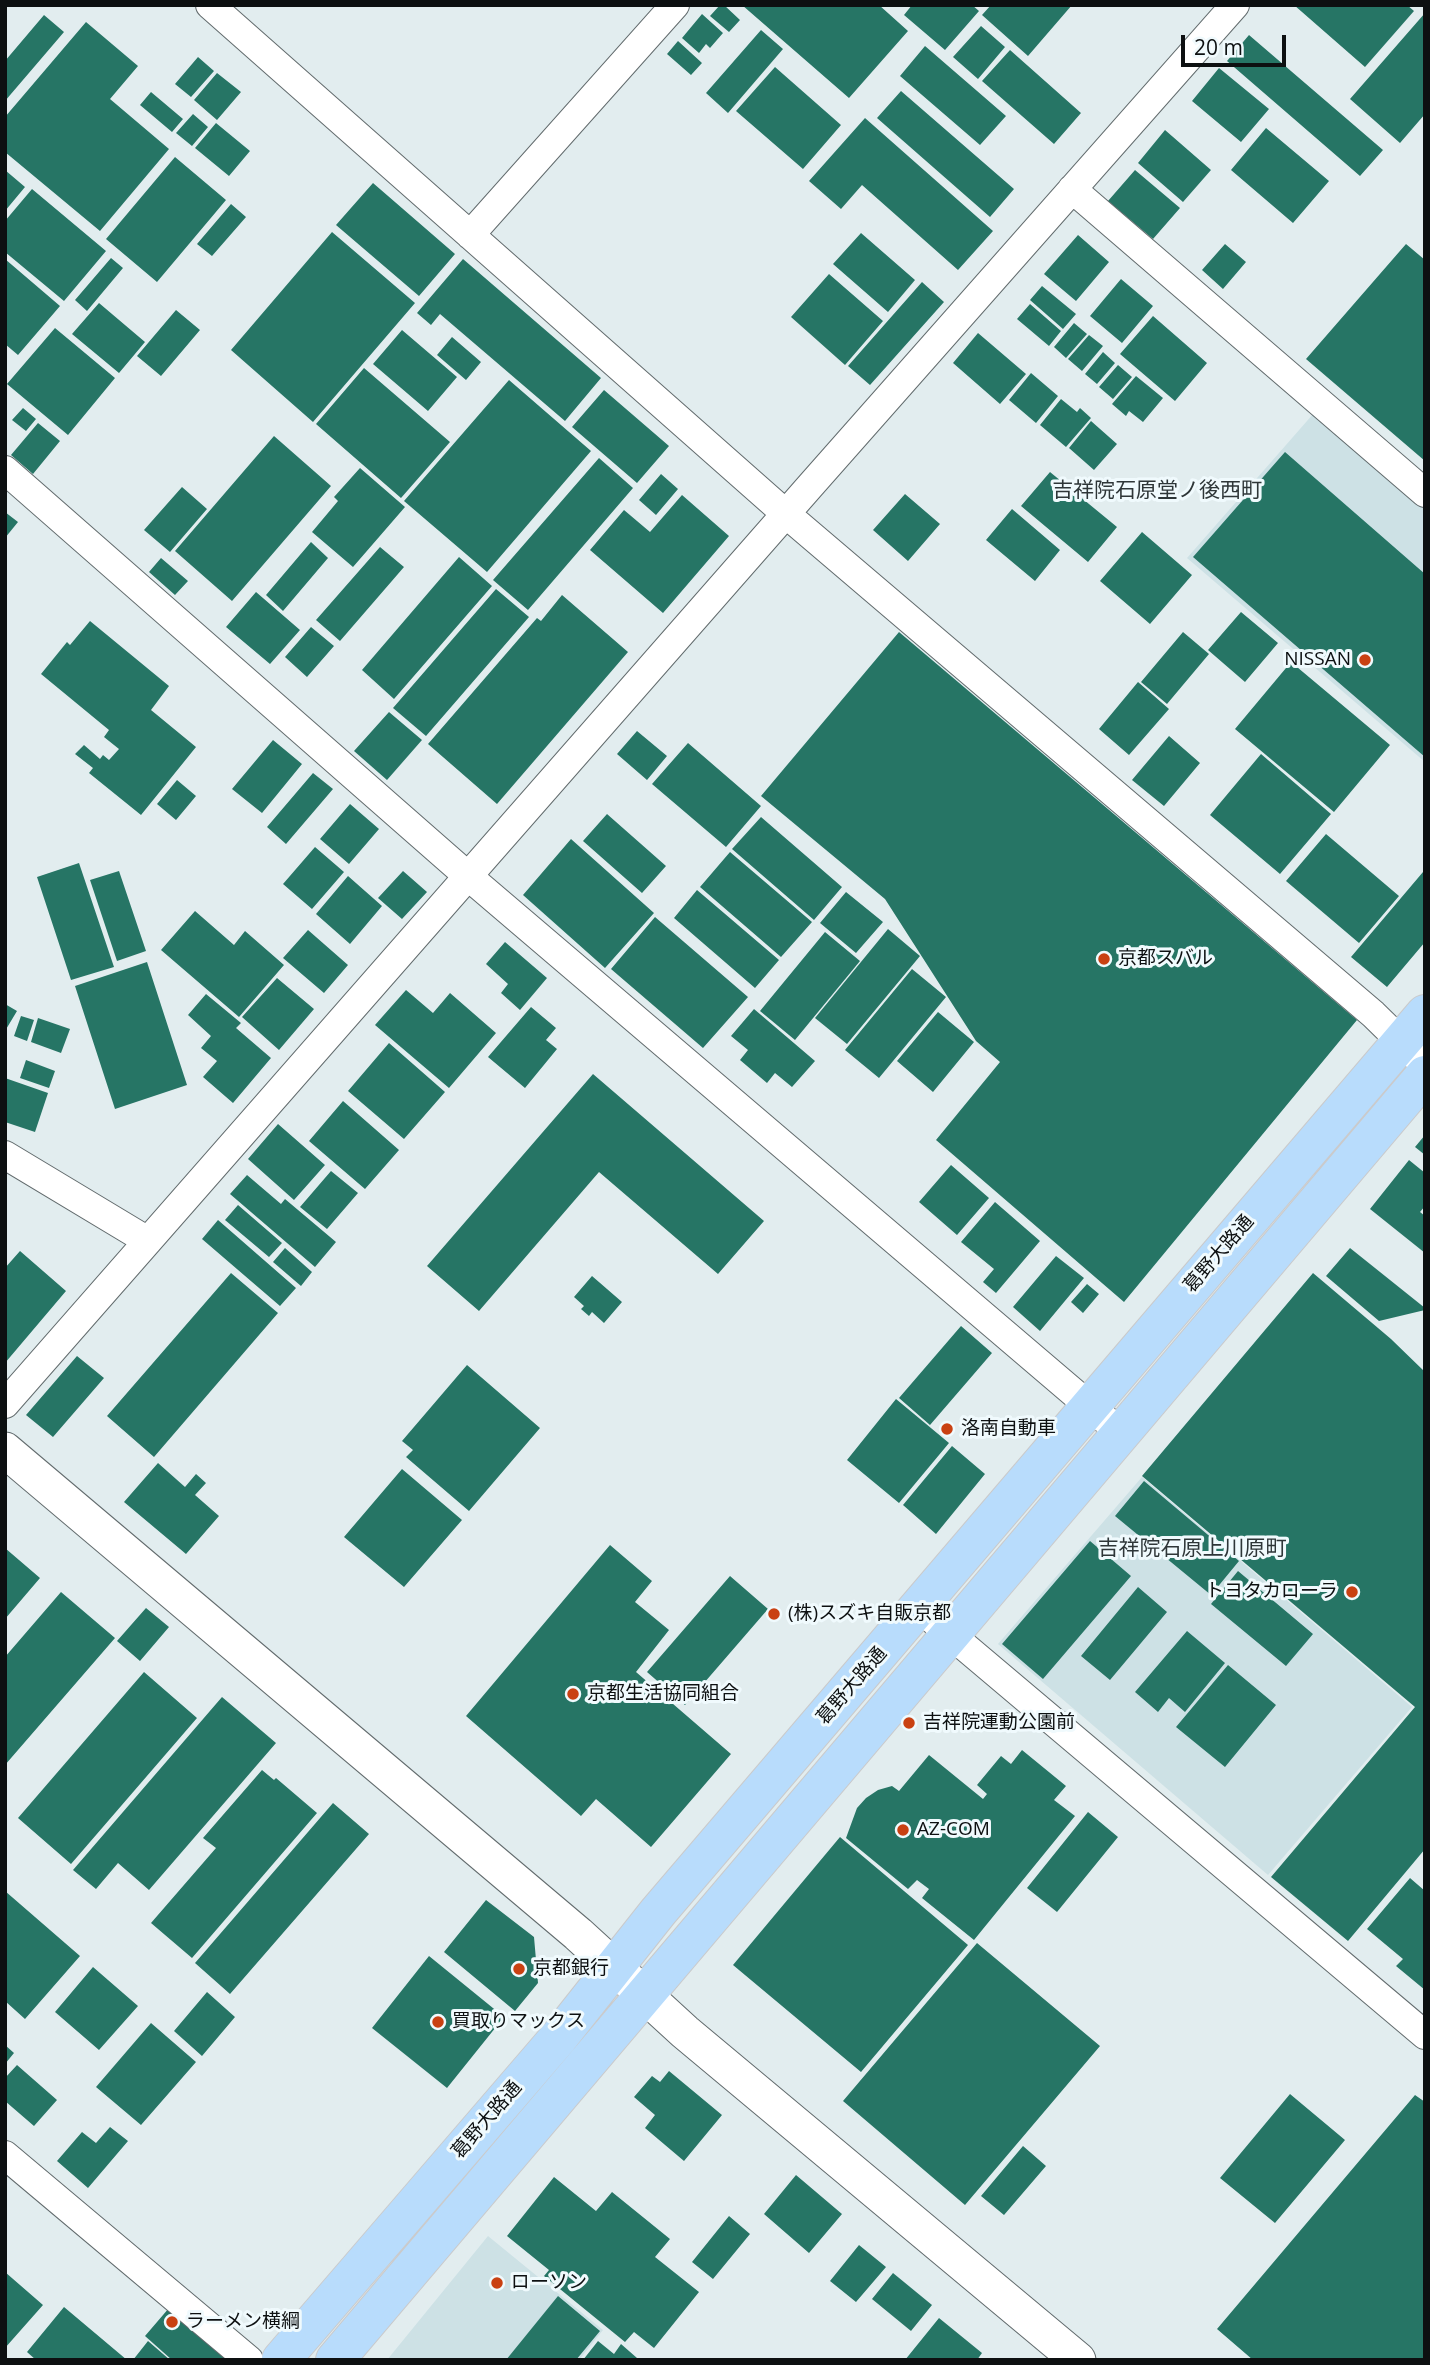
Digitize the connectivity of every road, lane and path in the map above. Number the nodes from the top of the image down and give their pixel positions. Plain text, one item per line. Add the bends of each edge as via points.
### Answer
1 (210, 5) edge
2 (675, 5) edge
3 (1235, 5) edge
4 (1072, 189) junction
5 (470, 235) junction
6 (5, 470) edge
7 (1425, 493) edge
8 (786, 514) junction
9 (469, 877) junction
10 (1417, 1040) edge
11 (1425, 1074) edge
12 (5, 1156) edge
13 (148, 1241) junction
14 (5, 1404) edge
15 (1090, 1405) junction
16 (1121, 1433) junction
17 (5, 1450) edge
18 (919, 1608) junction
19 (950, 1634) junction
20 (614, 1967) junction
21 (644, 1995) junction
22 (1425, 2035) edge
23 (5, 2155) edge
24 (249, 2360) edge
25 (281, 2360) edge
26 (335, 2360) edge
27 (1078, 2360) edge

1 - 5 street
2 - 5 street
3 - 4 street
4 - 7 street
4 - 8 street
5 - 8 street
6 - 9 street
8 - 9 street
8 - 10 street via 1373,1014
9 - 13 street
9 - 15 street
10 - 15 highway, 葛野大路通
11 - 16 highway, 葛野大路通
12 - 13 street
13 - 14 street
15 - 16 street
15 - 18 highway, 葛野大路通
16 - 19 highway, 葛野大路通
17 - 20 street
18 - 19 street
18 - 20 highway, 葛野大路通
19 - 21 highway, 葛野大路通
19 - 22 street
20 - 21 street
20 - 25 highway, 葛野大路通
21 - 26 highway, 葛野大路通
21 - 27 street
23 - 24 street

